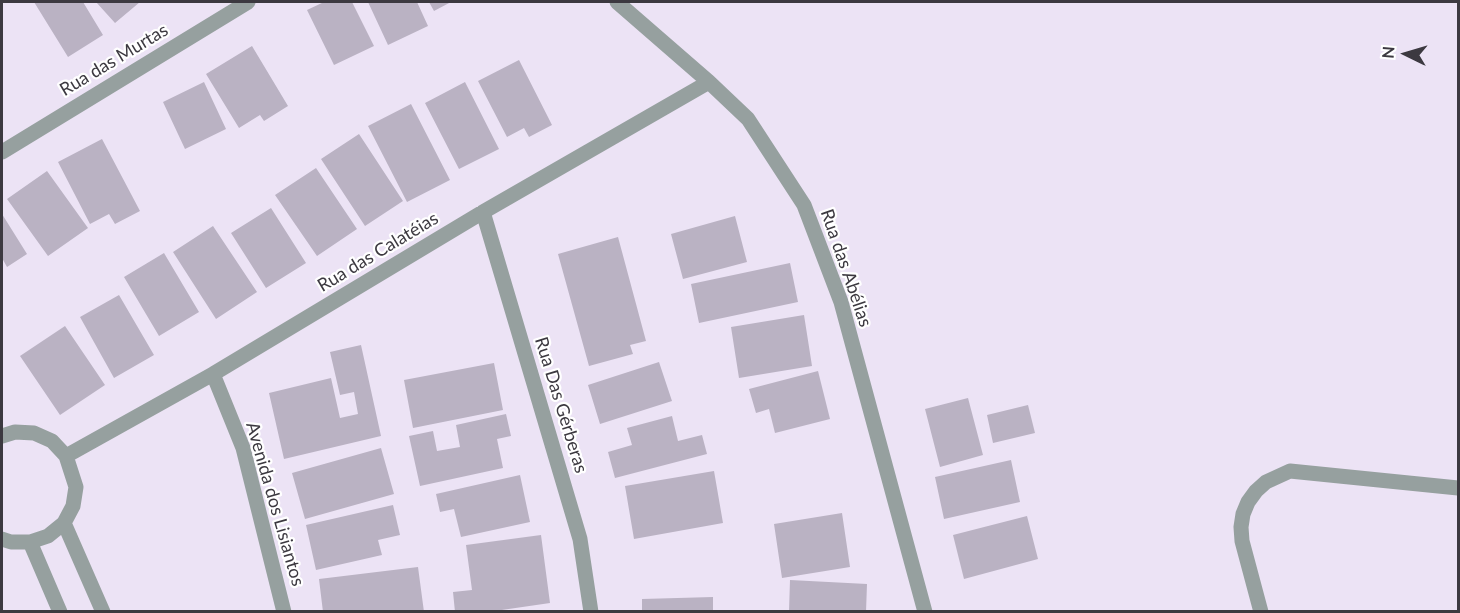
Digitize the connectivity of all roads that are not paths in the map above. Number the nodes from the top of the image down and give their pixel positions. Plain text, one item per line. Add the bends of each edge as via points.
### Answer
1 (248, 2) edge
2 (617, 2) edge
3 (710, 82) junction
4 (2, 152) edge
5 (483, 212) junction
6 (213, 374) junction
7 (2, 436) edge
8 (66, 456) junction
9 (1458, 488) edge
10 (64, 523) junction
11 (2, 539) edge
12 (30, 542) junction
13 (913, 572) junction
14 (60, 612) edge
15 (103, 612) edge
16 (284, 612) edge
17 (591, 612) edge
18 (914, 612) edge
19 (925, 612) edge
20 (1261, 612) edge

1 - 4 street, Rua das Murtas
2 - 3 street, Rua das Abélias
3 - 5 street, Rua das Calatéias
3 - 13 street, Rua das Abélias via 748,119 804,205 841,302
5 - 6 street, Rua das Calatéias
5 - 17 street, Rua Das Gérberas via 580,539
6 - 8 street, Rua das Calatéias
6 - 16 street, Avenida dos Lisiantos via 243,448
7 - 8 street via 34,433 52,441
8 - 10 street via 76,487 73,506
9 - 20 street via 1290,471 1266,482 1248,502 1241,527
10 - 12 street via 48,536
10 - 15 street
11 - 12 street
12 - 14 street
13 - 18 street
13 - 19 street, Rua das Abélias

